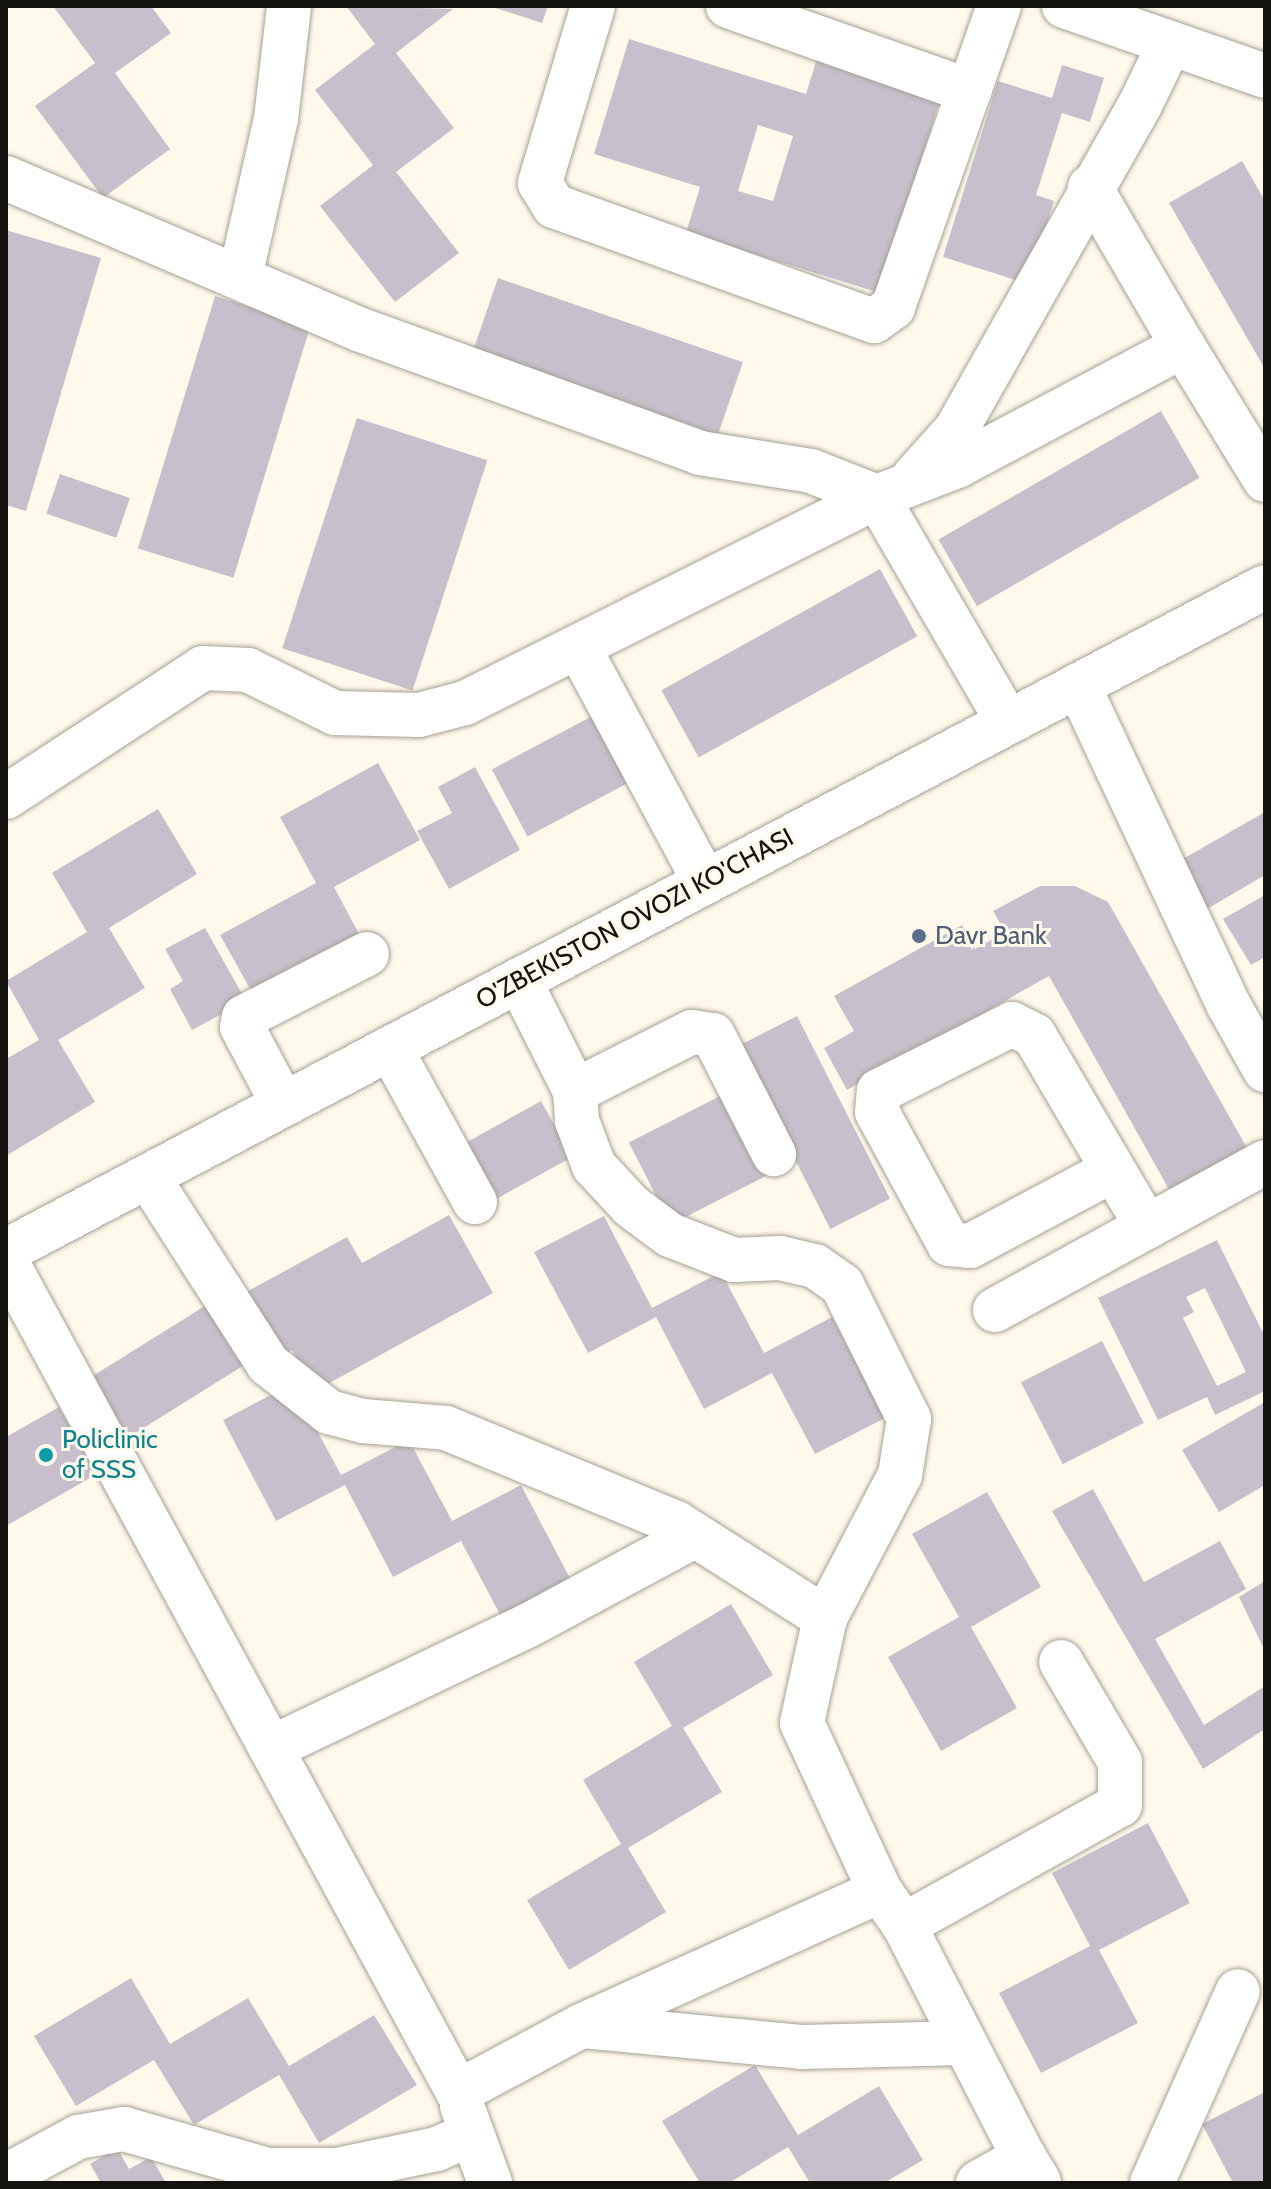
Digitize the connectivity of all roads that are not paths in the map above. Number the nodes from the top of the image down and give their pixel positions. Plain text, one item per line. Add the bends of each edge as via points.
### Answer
1 (289, 6) edge
2 (593, 6) edge
3 (728, 6) edge
4 (999, 6) edge
5 (1064, 6) edge
6 (1170, 43) junction
7 (1265, 76) edge
8 (970, 91) junction
9 (6, 178) edge
10 (1090, 187) junction
11 (240, 277) junction
12 (1183, 346) junction
13 (1265, 480) edge
14 (892, 491) junction
15 (1265, 587) edge
16 (579, 648) junction
17 (1078, 685) junction
18 (1008, 722) junction
19 (6, 797) edge
20 (705, 882) junction
21 (367, 954) dead end
22 (519, 980) junction
23 (390, 1048) junction
24 (1265, 1070) edge
25 (575, 1091) junction
26 (283, 1104) junction
27 (774, 1154) dead end
28 (1265, 1162) edge
29 (1113, 1170) junction
30 (148, 1177) junction
31 (475, 1202) dead end
32 (1147, 1227) junction
33 (6, 1251) edge
34 (6, 1261) edge
35 (995, 1310) dead end
36 (694, 1536) junction
37 (825, 1618) junction
38 (1061, 1662) dead end
39 (271, 1748) junction
40 (892, 1908) junction
41 (1238, 1991) dead end
42 (581, 2026) junction
43 (964, 2043) junction
44 (458, 2092) junction
45 (471, 2134) junction
46 (1031, 2170) edge
47 (6, 2176) edge
48 (490, 2183) edge
49 (978, 2183) edge
50 (1152, 2183) edge

1 - 11 main road via 276,119
2 - 8 main road via 540,183 554,206 856,319 874,321 893,307
3 - 8 main road
4 - 8 main road
5 - 6 main road
6 - 7 main road
6 - 10 main road
9 - 11 main road
10 - 12 main road
10 - 14 main road via 956,430
11 - 14 main road via 361,330 700,453
12 - 13 main road
12 - 14 main road via 957,466
14 - 16 main road
14 - 18 main road
15 - 17 main road, O'ZBEKISTON OVOZI KO'CHASI
16 - 19 main road via 465,703 419,715 335,713 248,670 203,668
16 - 20 main road
17 - 18 main road, O'ZBEKISTON OVOZI KO'CHASI
17 - 24 main road via 1228,1004
18 - 20 main road, O'ZBEKISTON OVOZI KO'CHASI
20 - 22 main road, O'ZBEKISTON OVOZI KO'CHASI
21 - 26 main road via 244,1017 242,1027
22 - 23 main road, O'ZBEKISTON OVOZI KO'CHASI
22 - 25 main road
23 - 26 main road, O'ZBEKISTON OVOZI KO'CHASI
23 - 31 main road
25 - 27 main road via 692,1032 713,1035
25 - 37 main road via 577,1121 594,1166 631,1206 670,1235 734,1260 780,1258 815,1266 842,1285 909,1419 900,1475
26 - 30 main road, O'ZBEKISTON OVOZI KO'CHASI
28 - 32 main road
29 - 29 main road via 1034,1035 1012,1024 879,1091 877,1112 949,1244 970,1246
29 - 32 main road
30 - 33 main road, O'ZBEKISTON OVOZI KO'CHASI
30 - 36 main road via 268,1364 329,1412 363,1421 446,1428 676,1523
32 - 35 main road
34 - 39 main road
36 - 37 main road
36 - 39 main road via 529,1625
37 - 40 main road via 802,1723
38 - 40 main road via 1120,1762 1120,1805
39 - 44 main road
40 - 42 main road
40 - 43 main road
41 - 50 main road
42 - 43 main road via 803,2047
42 - 44 main road
43 - 46 main road
44 - 45 main road
45 - 47 main road via 437,2149 337,2170 268,2170 124,2129 78,2137
45 - 48 main road
46 - 49 main road

